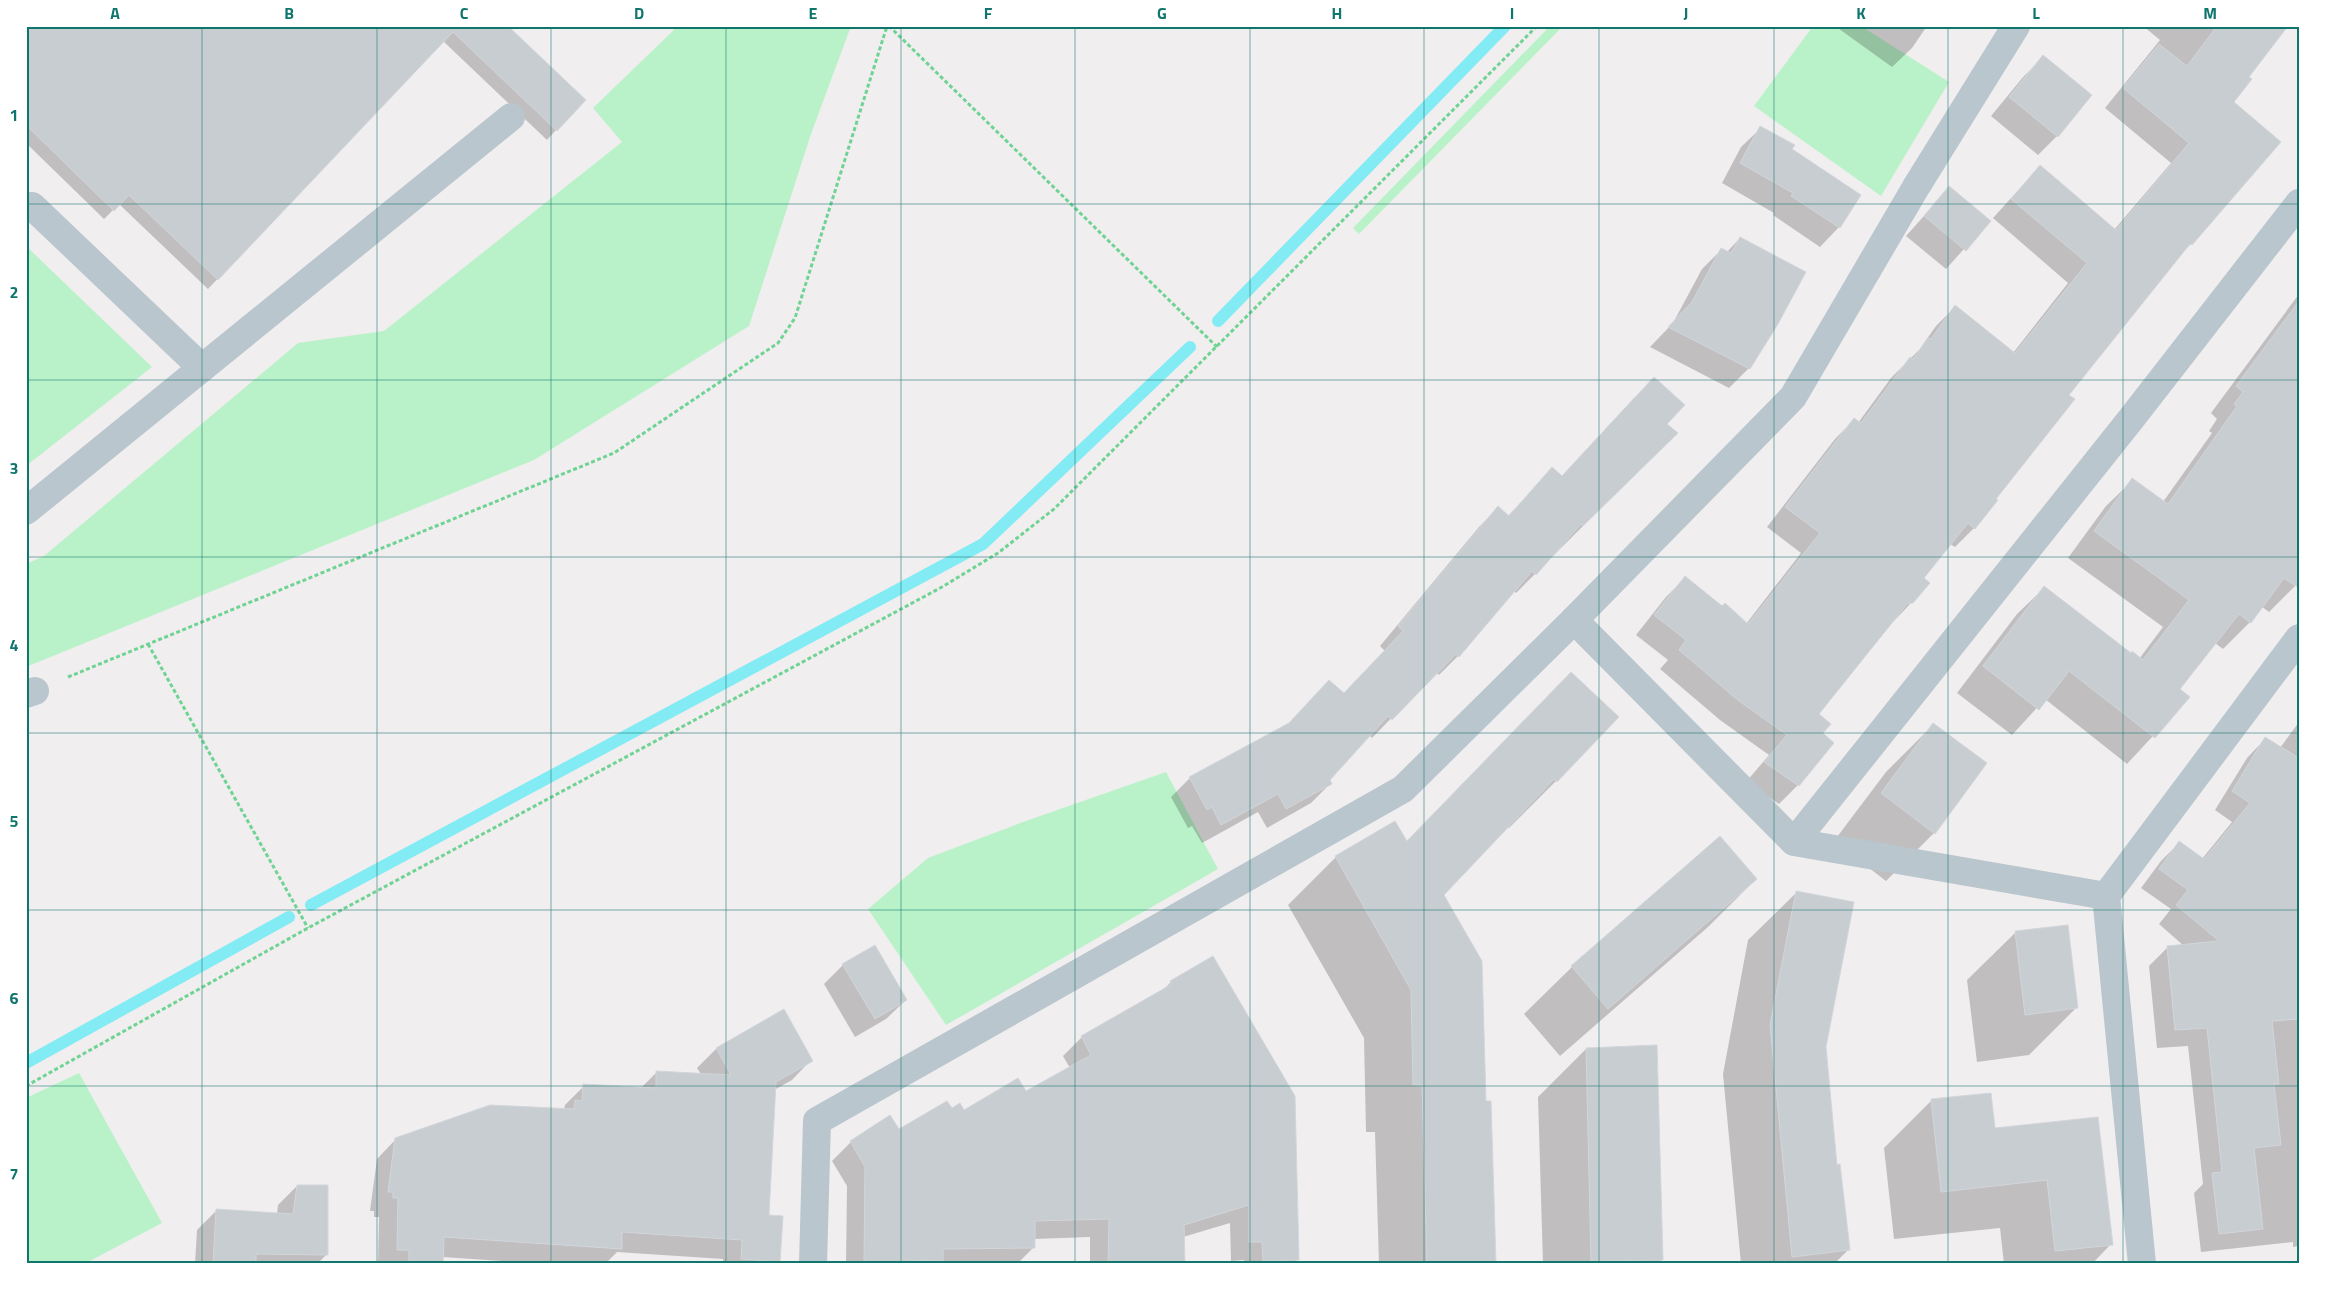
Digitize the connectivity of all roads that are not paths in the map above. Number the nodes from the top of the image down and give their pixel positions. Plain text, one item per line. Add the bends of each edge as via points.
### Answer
1 (2016, 26) edge
2 (511, 117) dead end
3 (2299, 202) edge
4 (32, 206) dead end
5 (202, 368) junction
6 (26, 511) edge
7 (1574, 620) junction
8 (2299, 638) edge
9 (1794, 842) junction
10 (2106, 896) junction
11 (813, 1264) edge
12 (2142, 1264) edge

1 - 7 street via 1916,186 1792,397
2 - 5 street
3 - 9 street
4 - 5 street
5 - 6 street
7 - 9 street
7 - 11 street via 1403,789 816,1121
8 - 10 street
9 - 10 street
10 - 12 street

